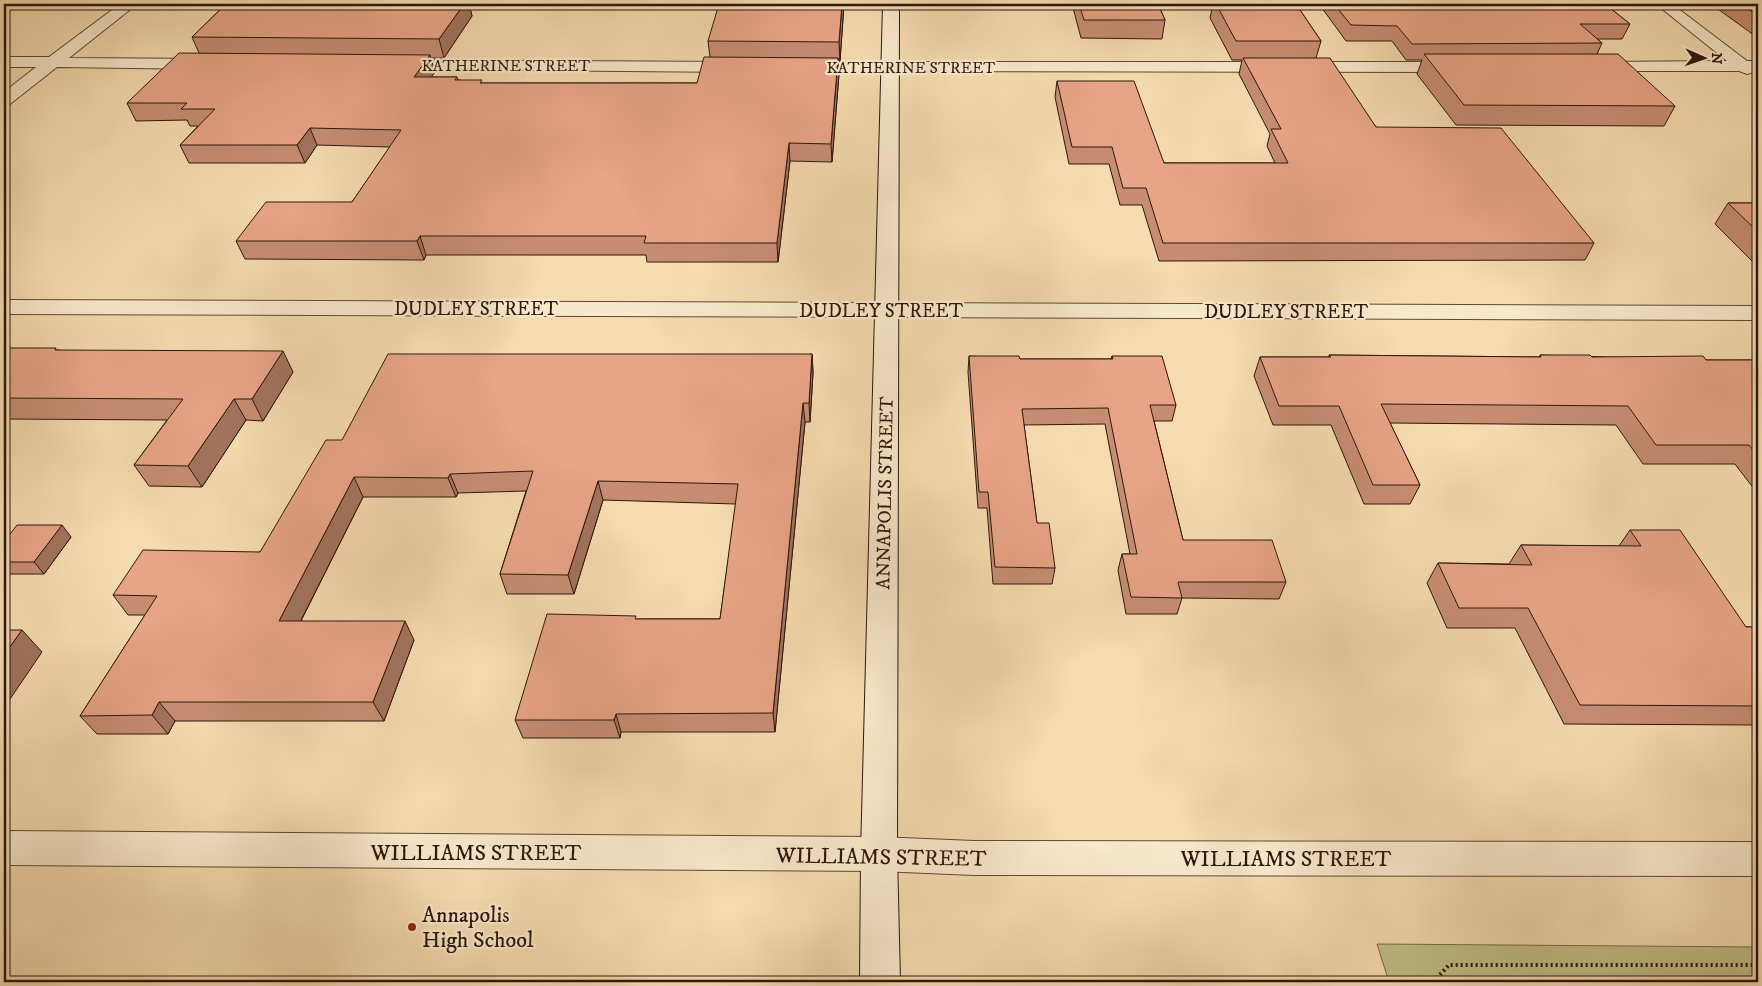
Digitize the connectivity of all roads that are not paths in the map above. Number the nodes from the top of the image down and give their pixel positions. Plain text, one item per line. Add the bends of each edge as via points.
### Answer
1 (129, 4) edge
2 (891, 4) edge
3 (1663, 4) edge
4 (4, 62) edge
5 (52, 63) junction
6 (220, 64) edge
7 (379, 65) edge
8 (1581, 66) edge
9 (1751, 66) edge
10 (757, 67) edge
11 (787, 67) edge
12 (1471, 67) edge
13 (891, 68) junction
14 (1758, 78) edge
15 (4, 100) edge
16 (4, 307) edge
17 (886, 310) junction
18 (1758, 313) edge
19 (4, 848) edge
20 (879, 854) junction
21 (1758, 859) edge
22 (880, 982) edge

1 - 5 street
2 - 13 street, ANNAPOLIS STREET
3 - 9 street
4 - 5 street
5 - 6 street
5 - 15 street
7 - 10 street, KATHERINE STREET
8 - 9 street
9 - 14 street
11 - 13 street, KATHERINE STREET
12 - 13 street, KATHERINE STREET
13 - 17 street, ANNAPOLIS STREET
16 - 17 street, DUDLEY STREET
17 - 18 street, DUDLEY STREET
17 - 20 street, ANNAPOLIS STREET
19 - 20 street, WILLIAMS STREET
20 - 21 street, WILLIAMS STREET via 994,858
20 - 22 street, ANNAPOLIS STREET

